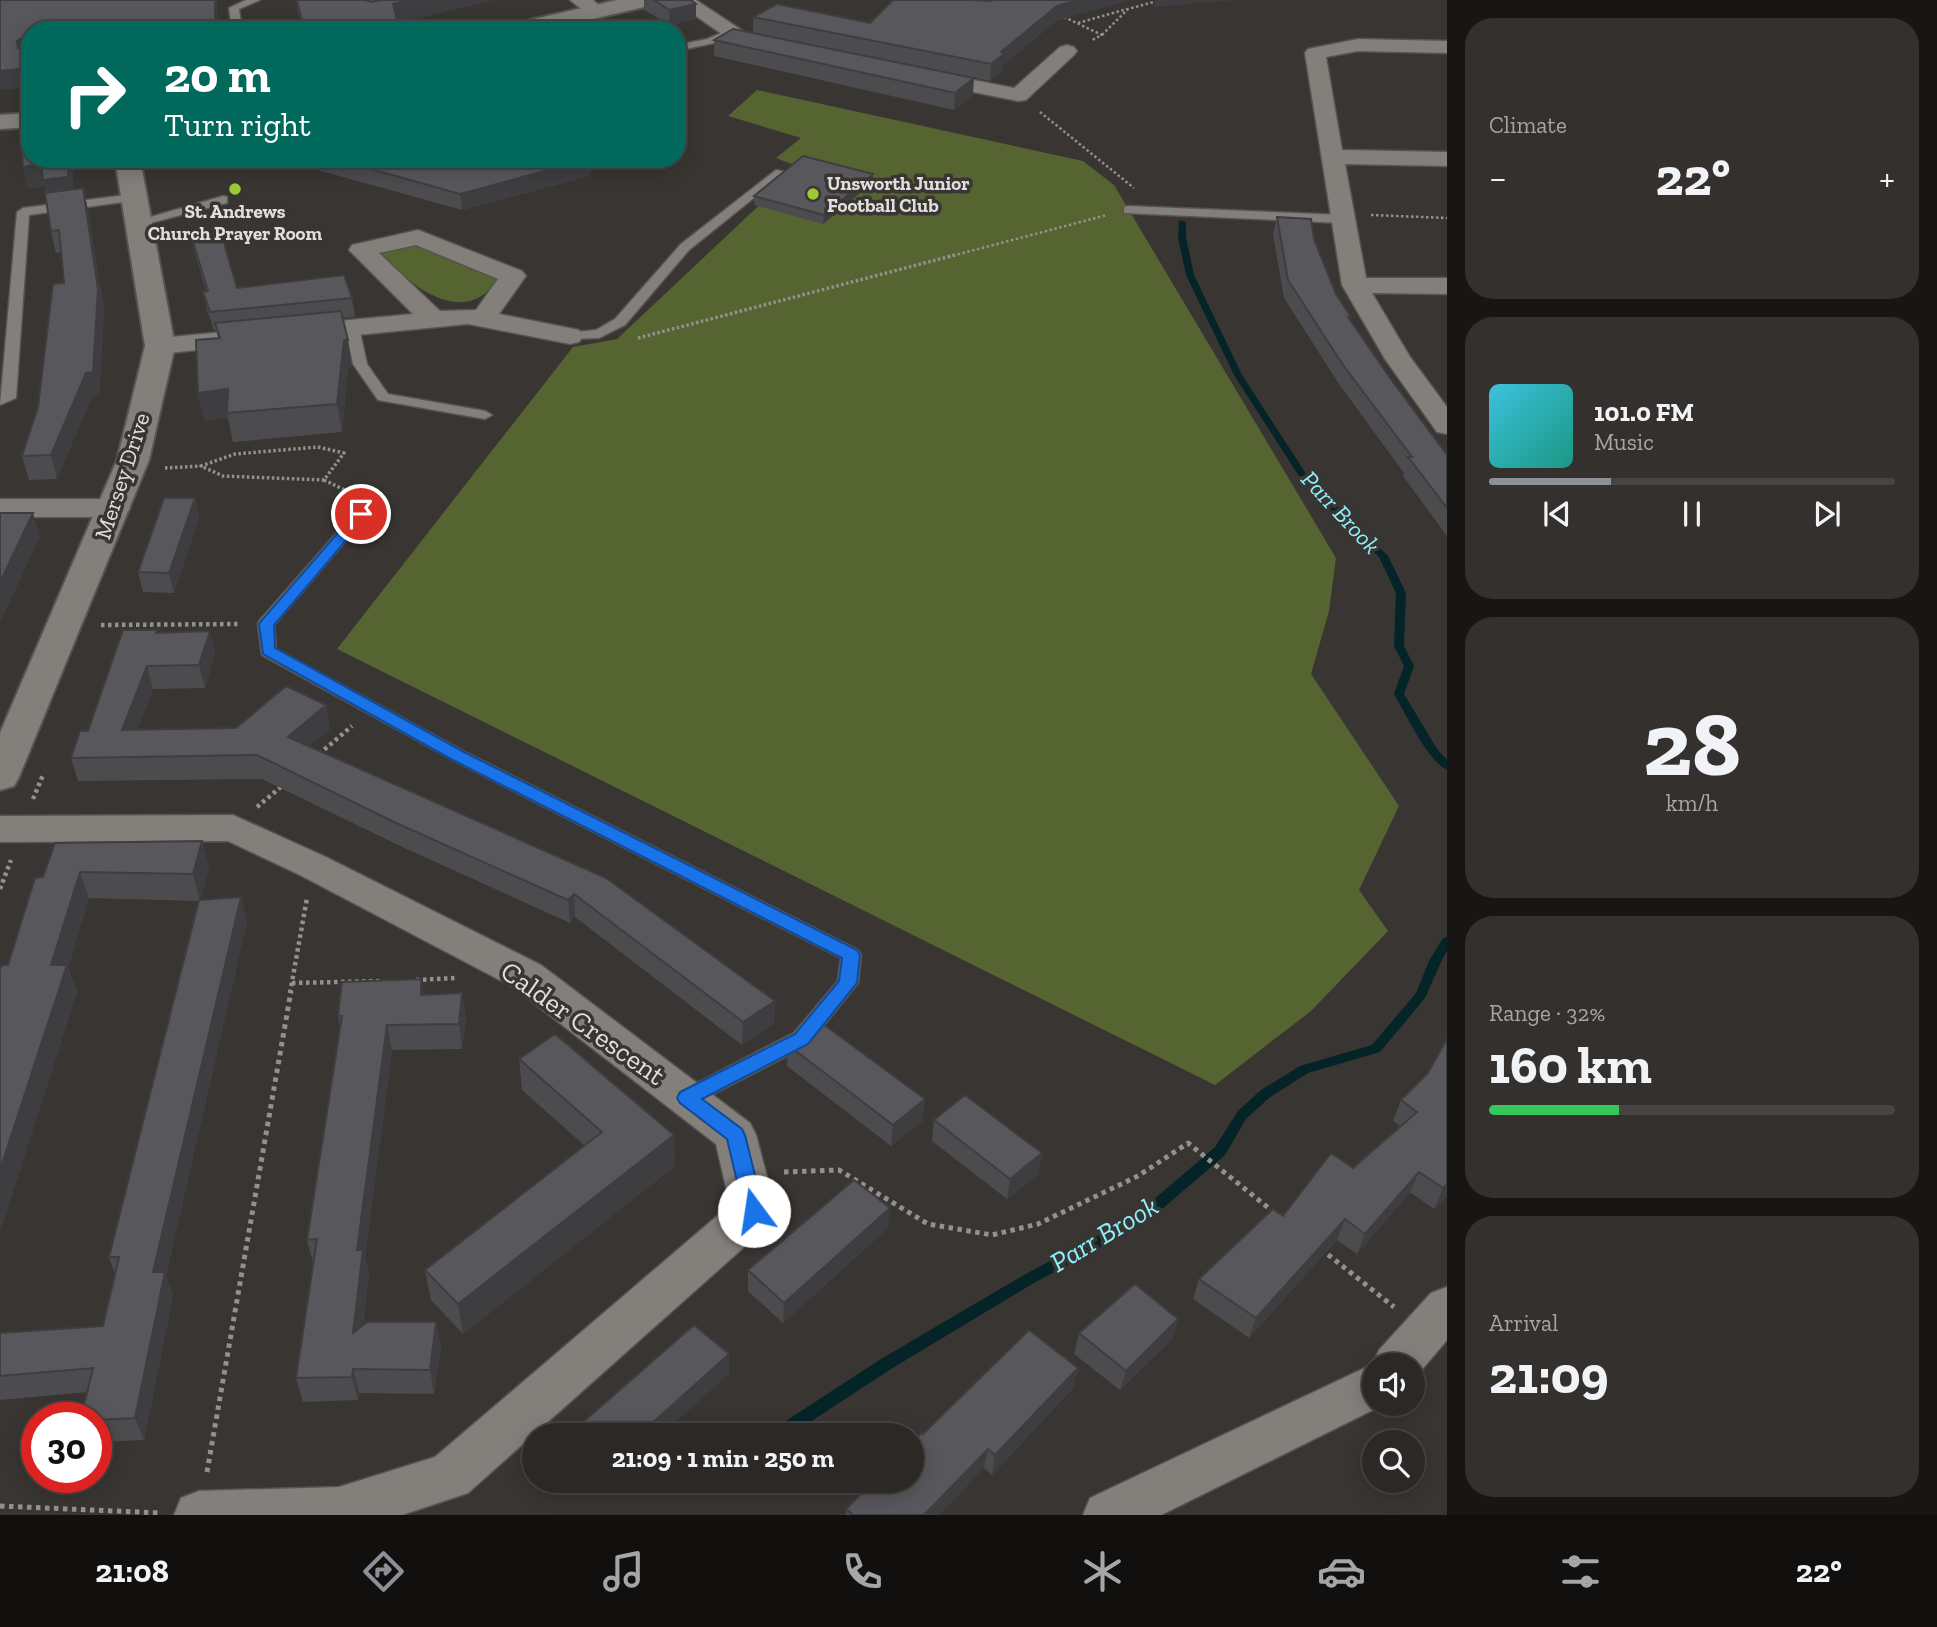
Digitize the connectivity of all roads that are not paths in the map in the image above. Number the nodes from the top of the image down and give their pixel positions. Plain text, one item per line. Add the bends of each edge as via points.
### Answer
1 (255, 0) edge
2 (645, 0) edge
3 (683, 0) edge
4 (588, 5) edge
5 (236, 21) edge
6 (542, 21) edge
7 (731, 32) junction
8 (686, 46) edge
9 (1447, 47) edge
10 (795, 50) edge
11 (1067, 51) dead end
12 (913, 74) edge
13 (21, 121) edge
14 (0, 122) edge
15 (1332, 157) junction
16 (1447, 159) edge
17 (129, 168) edge
18 (780, 172) edge
19 (223, 200) dead end
20 (136, 210) junction
21 (1128, 210) road end
22 (1343, 216) junction
23 (1355, 285) junction
24 (1447, 286) edge
25 (433, 319) junction
26 (482, 319) junction
27 (352, 327) junction
28 (570, 336) joint
29 (160, 346) junction
30 (0, 401) edge
31 (485, 415) dead end
32 (1447, 426) edge
33 (0, 508) edge
34 (116, 508) junction
35 (361, 514) dead end
36 (0, 777) edge
37 (0, 830) edge
38 (687, 1098) junction
39 (1436, 1319) edge
40 (1406, 1353) edge
41 (1362, 1391) edge
42 (199, 1515) edge
43 (1108, 1515) edge

1 - 5 lane via 234,8
2 - 4 street
3 - 7 street
4 - 6 street
7 - 8 lane
7 - 10 street via 743,40
9 - 15 street via 1359,46 1315,53
11 - 12 street via 1018,95
13 - 14 street
15 - 16 street
15 - 22 street
17 - 20 street, Mersey Drive
18 - 28 lane via 685,247 621,322 599,334
19 - 20 lane
20 - 29 street, Mersey Drive
20 - 30 lane via 23,212 9,397
21 - 22 lane
22 - 23 street
23 - 24 street
23 - 32 street via 1398,359
25 - 26 street
25 - 26 street via 362,250 418,237 513,276
25 - 27 street
26 - 28 street
27 - 29 street
27 - 31 lane via 360,363 383,397
29 - 34 street, Mersey Drive via 135,453
33 - 34 street
34 - 36 street, Mersey Drive
35 - 38 lane via 266,624 268,650 459,756 851,955 848,983 801,1039
37 - 38 street, Calder Crescent via 233,828 527,976
38 - 42 street, Calder Crescent via 735,1135 754,1211 450,1476 339,1511
39 - 40 street
41 - 43 street

